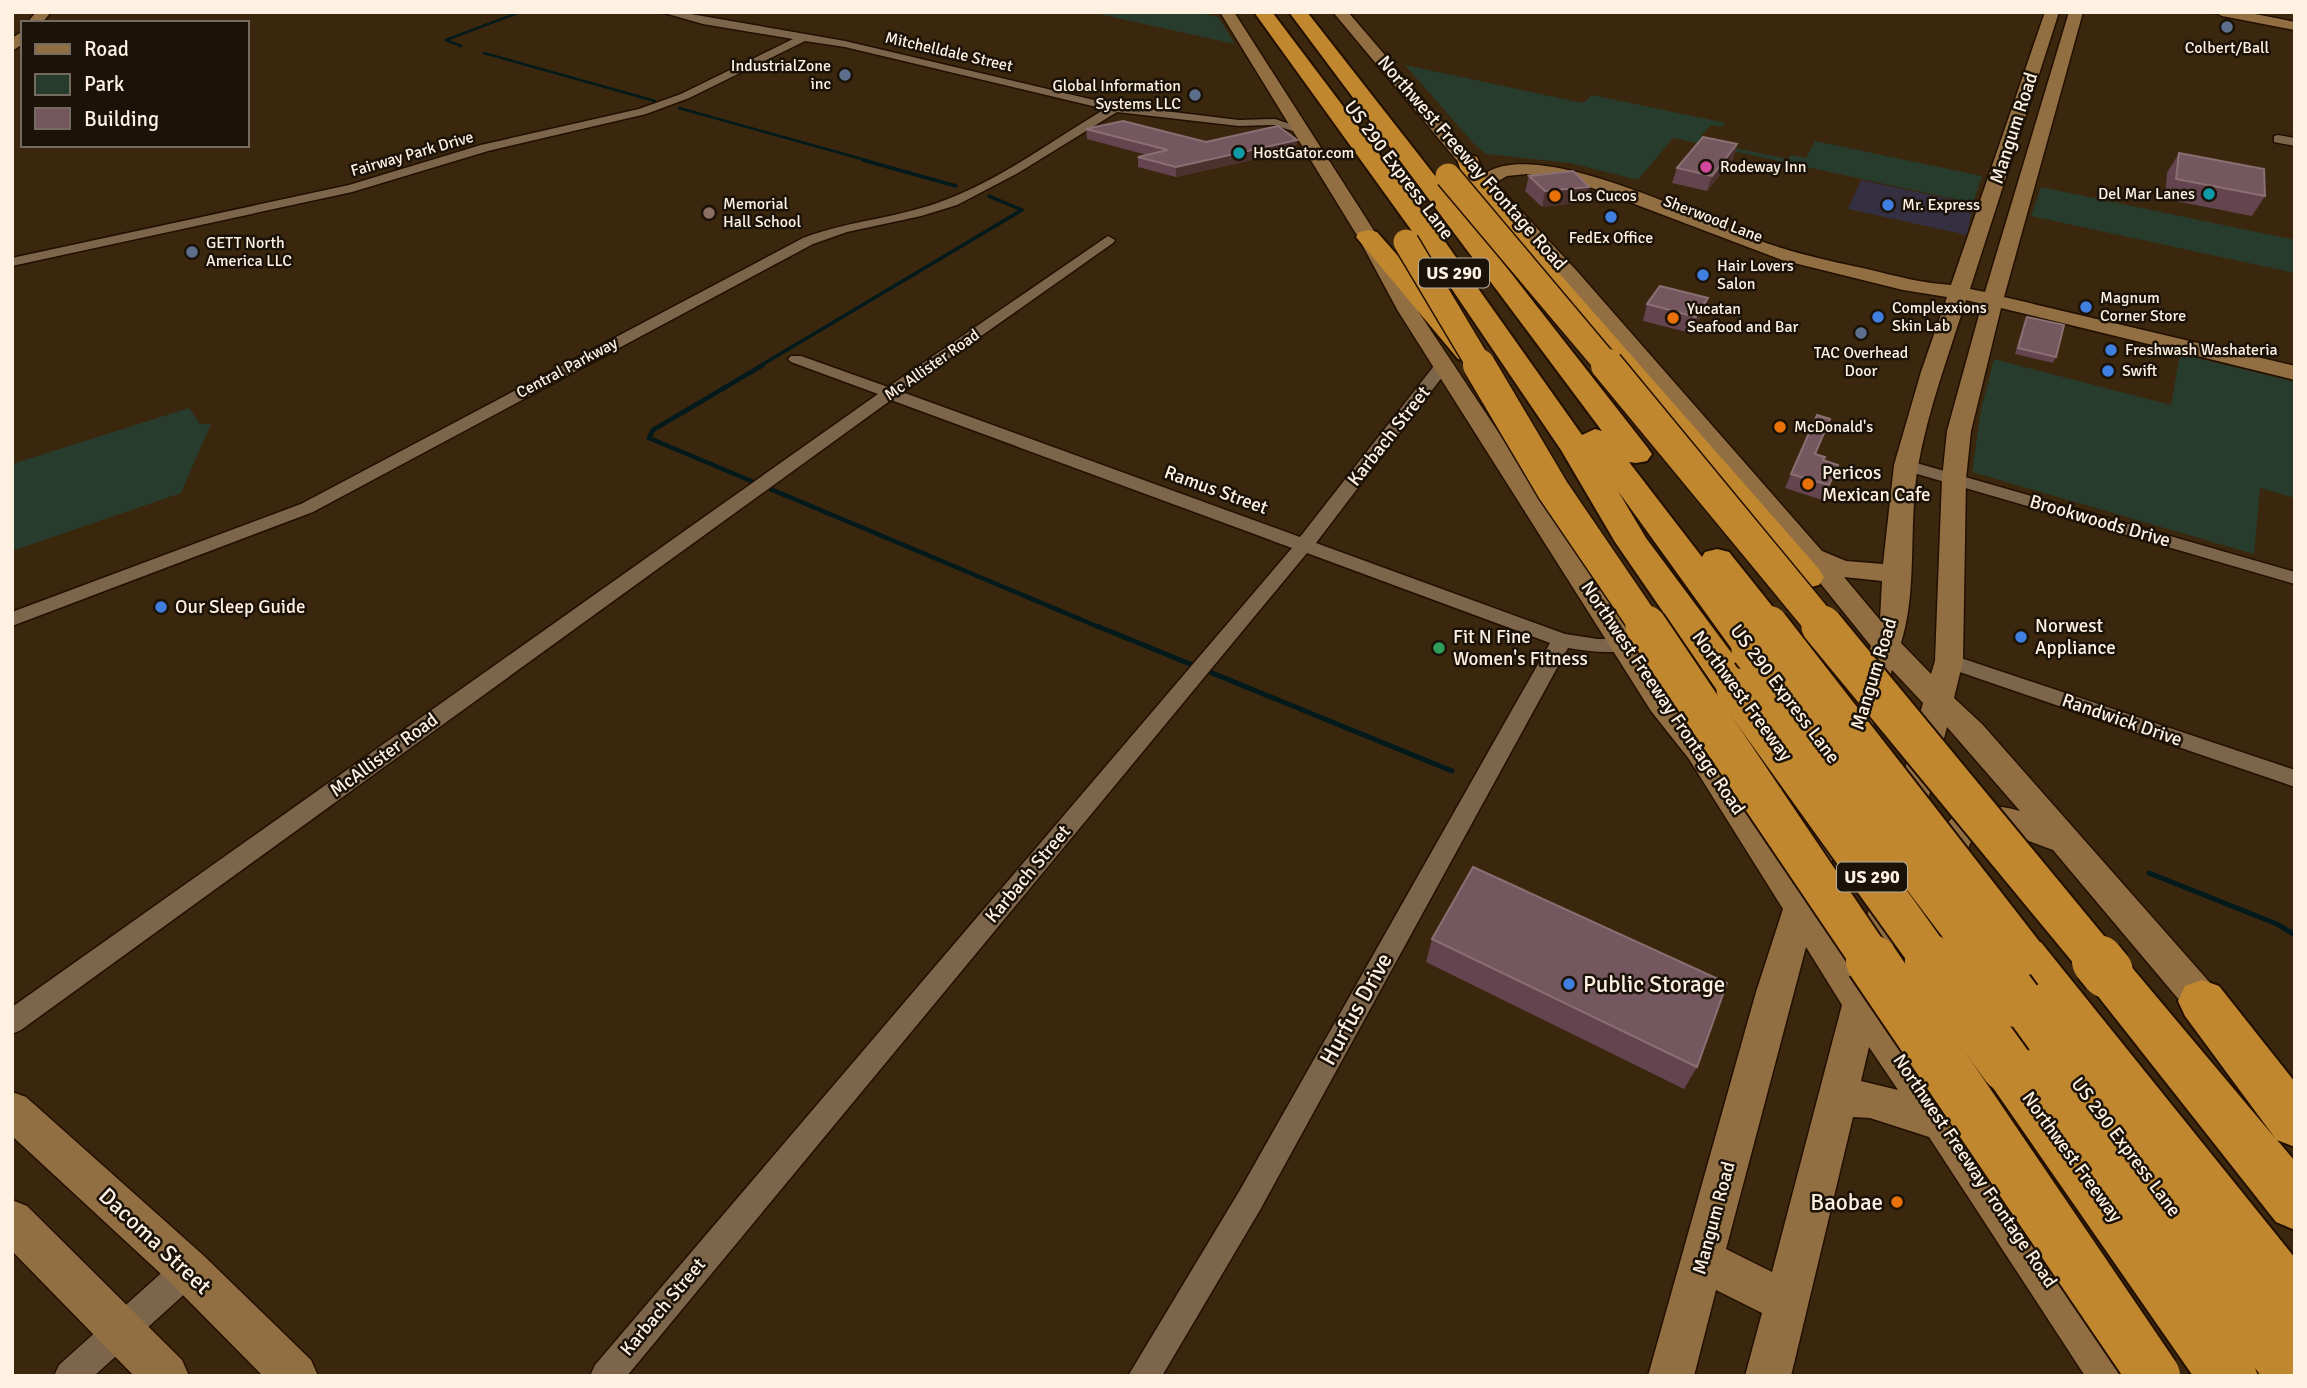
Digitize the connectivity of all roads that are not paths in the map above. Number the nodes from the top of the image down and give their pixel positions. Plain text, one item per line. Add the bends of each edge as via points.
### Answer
1 (666, 12) edge
2 (1227, 12) edge
3 (1262, 12) edge
4 (1279, 12) edge
5 (1298, 12) edge
6 (1306, 12) edge
7 (1340, 12) edge
8 (2076, 12) edge
9 (2222, 12) edge
10 (2241, 13) edge
11 (2050, 18) edge
12 (2295, 24) edge
13 (2072, 28) junction
14 (806, 36) junction
15 (2023, 97) junction
16 (2050, 101) junction
17 (1115, 108) junction
18 (1290, 110) junction
19 (1225, 121) junction
20 (1302, 130) junction
21 (2278, 139) dead end
22 (2295, 142) edge
23 (1460, 164) junction
24 (1485, 183) junction
25 (1983, 225) junction
26 (1509, 230) junction
27 (2012, 232) junction
28 (1108, 240) dead end
29 (1387, 240) junction
30 (12, 262) edge
31 (1959, 292) junction
32 (1993, 300) junction
33 (796, 359) dead end
34 (1443, 365) junction
35 (1932, 372) junction
36 (2295, 373) edge
37 (1972, 382) junction
38 (891, 394) junction
39 (1642, 461) junction
40 (1906, 465) junction
41 (1954, 479) junction
42 (762, 483) joint
43 (1632, 541) junction
44 (1305, 544) junction
45 (1810, 567) junction
46 (1896, 571) junction
47 (2295, 578) edge
48 (1843, 596) junction
49 (12, 619) edge
50 (1562, 640) junction
51 (1624, 644) junction
52 (1886, 644) junction
53 (1752, 655) junction
54 (1949, 661) junction
55 (1939, 702) junction
56 (1700, 751) junction
57 (2295, 779) edge
58 (2062, 841) junction
59 (1799, 905) junction
60 (2020, 978) junction
61 (2202, 1001) junction
62 (1861, 1003) junction
63 (12, 1022) edge
64 (1919, 1086) junction
65 (1838, 1098) junction
66 (2295, 1105) edge
67 (12, 1110) edge
68 (2295, 1123) edge
69 (1945, 1124) junction
70 (2295, 1166) edge
71 (2295, 1203) edge
72 (12, 1221) edge
73 (1703, 1260) junction
74 (188, 1270) junction
75 (1788, 1303) junction
76 (2295, 1303) edge
77 (122, 1329) junction
78 (2295, 1373) edge
79 (70, 1376) edge
80 (166, 1376) edge
81 (295, 1376) edge
82 (606, 1376) edge
83 (1144, 1376) edge
84 (1671, 1376) edge
85 (1768, 1376) edge
86 (2112, 1376) edge
87 (2154, 1376) edge
88 (2229, 1376) edge

1 - 14 street, Mitchelldale Street
2 - 18 main road, Northwest Freeway Frontage Road
3 - 29 highway via 1257,19
3 - 43 highway, Northwest Freeway / US 290 via 1432,241 1577,450
4 - 53 highway, US 290 Express Lane via 1448,234
5 - 39 highway, Northwest Freeway / US 290
6 - 23 highway
7 - 23 main road, Northwest Freeway Frontage Road
8 - 13 main road, Mangum Road
9 - 10 main road
10 - 12 main road
11 - 13 main road
11 - 15 main road, Mangum Road
13 - 16 main road, Mangum Road
14 - 17 street, Mitchelldale Street
14 - 30 street, Fairway Park Drive via 685,96 642,112 485,148 352,188
15 - 16 main road
15 - 25 main road, Mangum Road
16 - 27 main road, Mangum Road
17 - 19 street, Mitchelldale Street
17 - 49 street, Central Parkway via 953,201 844,227 807,241 307,508
18 - 19 street, Mitchelldale Street via 1276,116
18 - 20 main road, Northwest Freeway Frontage Road
19 - 20 street, Mitchelldale Street via 1275,122
20 - 29 main road, Northwest Freeway Frontage Road
21 - 22 street
23 - 24 main road, Northwest Freeway Frontage Road
23 - 26 highway
23 - 31 main road, Sherwood Lane via 1554,166 1612,180 1748,234 1815,255 1941,282
23 - 71 highway, bridge via 1577,328
24 - 31 main road, Sherwood Lane via 1513,170 1596,183 1801,259 1937,291
24 - 45 main road, Northwest Freeway Frontage Road via 1569,274
25 - 27 main road
25 - 31 main road, Mangum Road
26 - 39 highway via 1637,437
26 - 45 highway
27 - 32 main road, Mangum Road
28 - 38 street, Mc Allister Road
29 - 34 main road, Northwest Freeway Frontage Road via 1408,311
29 - 43 highway via 1591,499
29 - 87 highway, bridge
31 - 32 main road, Sherwood Lane
31 - 35 main road, Mangum Road
32 - 36 main road, Sherwood Lane
32 - 37 main road, Mangum Road
33 - 38 street, Ramus Street
34 - 44 street, Karbach Street
34 - 51 main road, Northwest Freeway Frontage Road
35 - 37 main road
35 - 40 main road, Mangum Road
37 - 41 main road, Mangum Road via 1959,431
38 - 42 street, Mc Allister Road
38 - 44 street, Ramus Street
39 - 53 highway, Northwest Freeway / US 290
40 - 41 street, Brookwoods Drive
40 - 46 main road, Mangum Road
41 - 47 street, Brookwoods Drive
41 - 54 main road, Mangum Road
42 - 63 street, McAllister Road
43 - 53 highway, Northwest Freeway / US 290
44 - 50 street, Ramus Street
44 - 82 street, Karbach Street
45 - 46 main road
45 - 48 main road, Northwest Freeway Frontage Road
45 - 70 highway
46 - 52 main road, Mangum Road via 1894,621
48 - 52 main road, Northwest Freeway Frontage Road
48 - 56 main road via 1844,639 1788,784 1776,793 1760,794 1735,781
50 - 51 street, Ramus Street via 1598,646
50 - 83 street, Hurfus Drive via 1251,1200
51 - 56 main road, Northwest Freeway Frontage Road
52 - 55 main road, Northwest Freeway Frontage Road
52 - 59 main road, Mangum Road
53 - 60 highway, US 290 Express Lane, bridge
53 - 88 highway, Northwest Freeway / US 290, bridge via 2007,1066
54 - 55 main road, Mangum Road
54 - 57 street, Randwick Drive
55 - 58 main road, Northwest Freeway Frontage Road via 1971,732
55 - 62 main road, Mangum Road
56 - 59 main road, Northwest Freeway Frontage Road
58 - 61 main road, Northwest Freeway Frontage Road
58 - 64 main road via 2018,823 1985,817 1968,821 1956,835 1918,992 1911,1040
59 - 62 main road, Northwest Freeway Frontage Road
59 - 73 main road, Mangum Road
60 - 76 highway
60 - 78 highway, US 290 Express Lane
61 - 66 main road, Northwest Freeway Frontage Road
61 - 68 highway
62 - 64 main road, Northwest Freeway Frontage Road
62 - 65 main road, Mangum Road
64 - 69 main road, Northwest Freeway Frontage Road
65 - 69 main road via 1870,1101
65 - 75 main road, Mangum Road
67 - 74 main road, Dacoma Street
69 - 86 main road, Northwest Freeway Frontage Road
72 - 77 main road
73 - 75 main road
73 - 84 main road, Mangum Road
74 - 77 street
74 - 81 main road, Dacoma Street
75 - 85 main road, Mangum Road
77 - 79 street
77 - 80 main road

